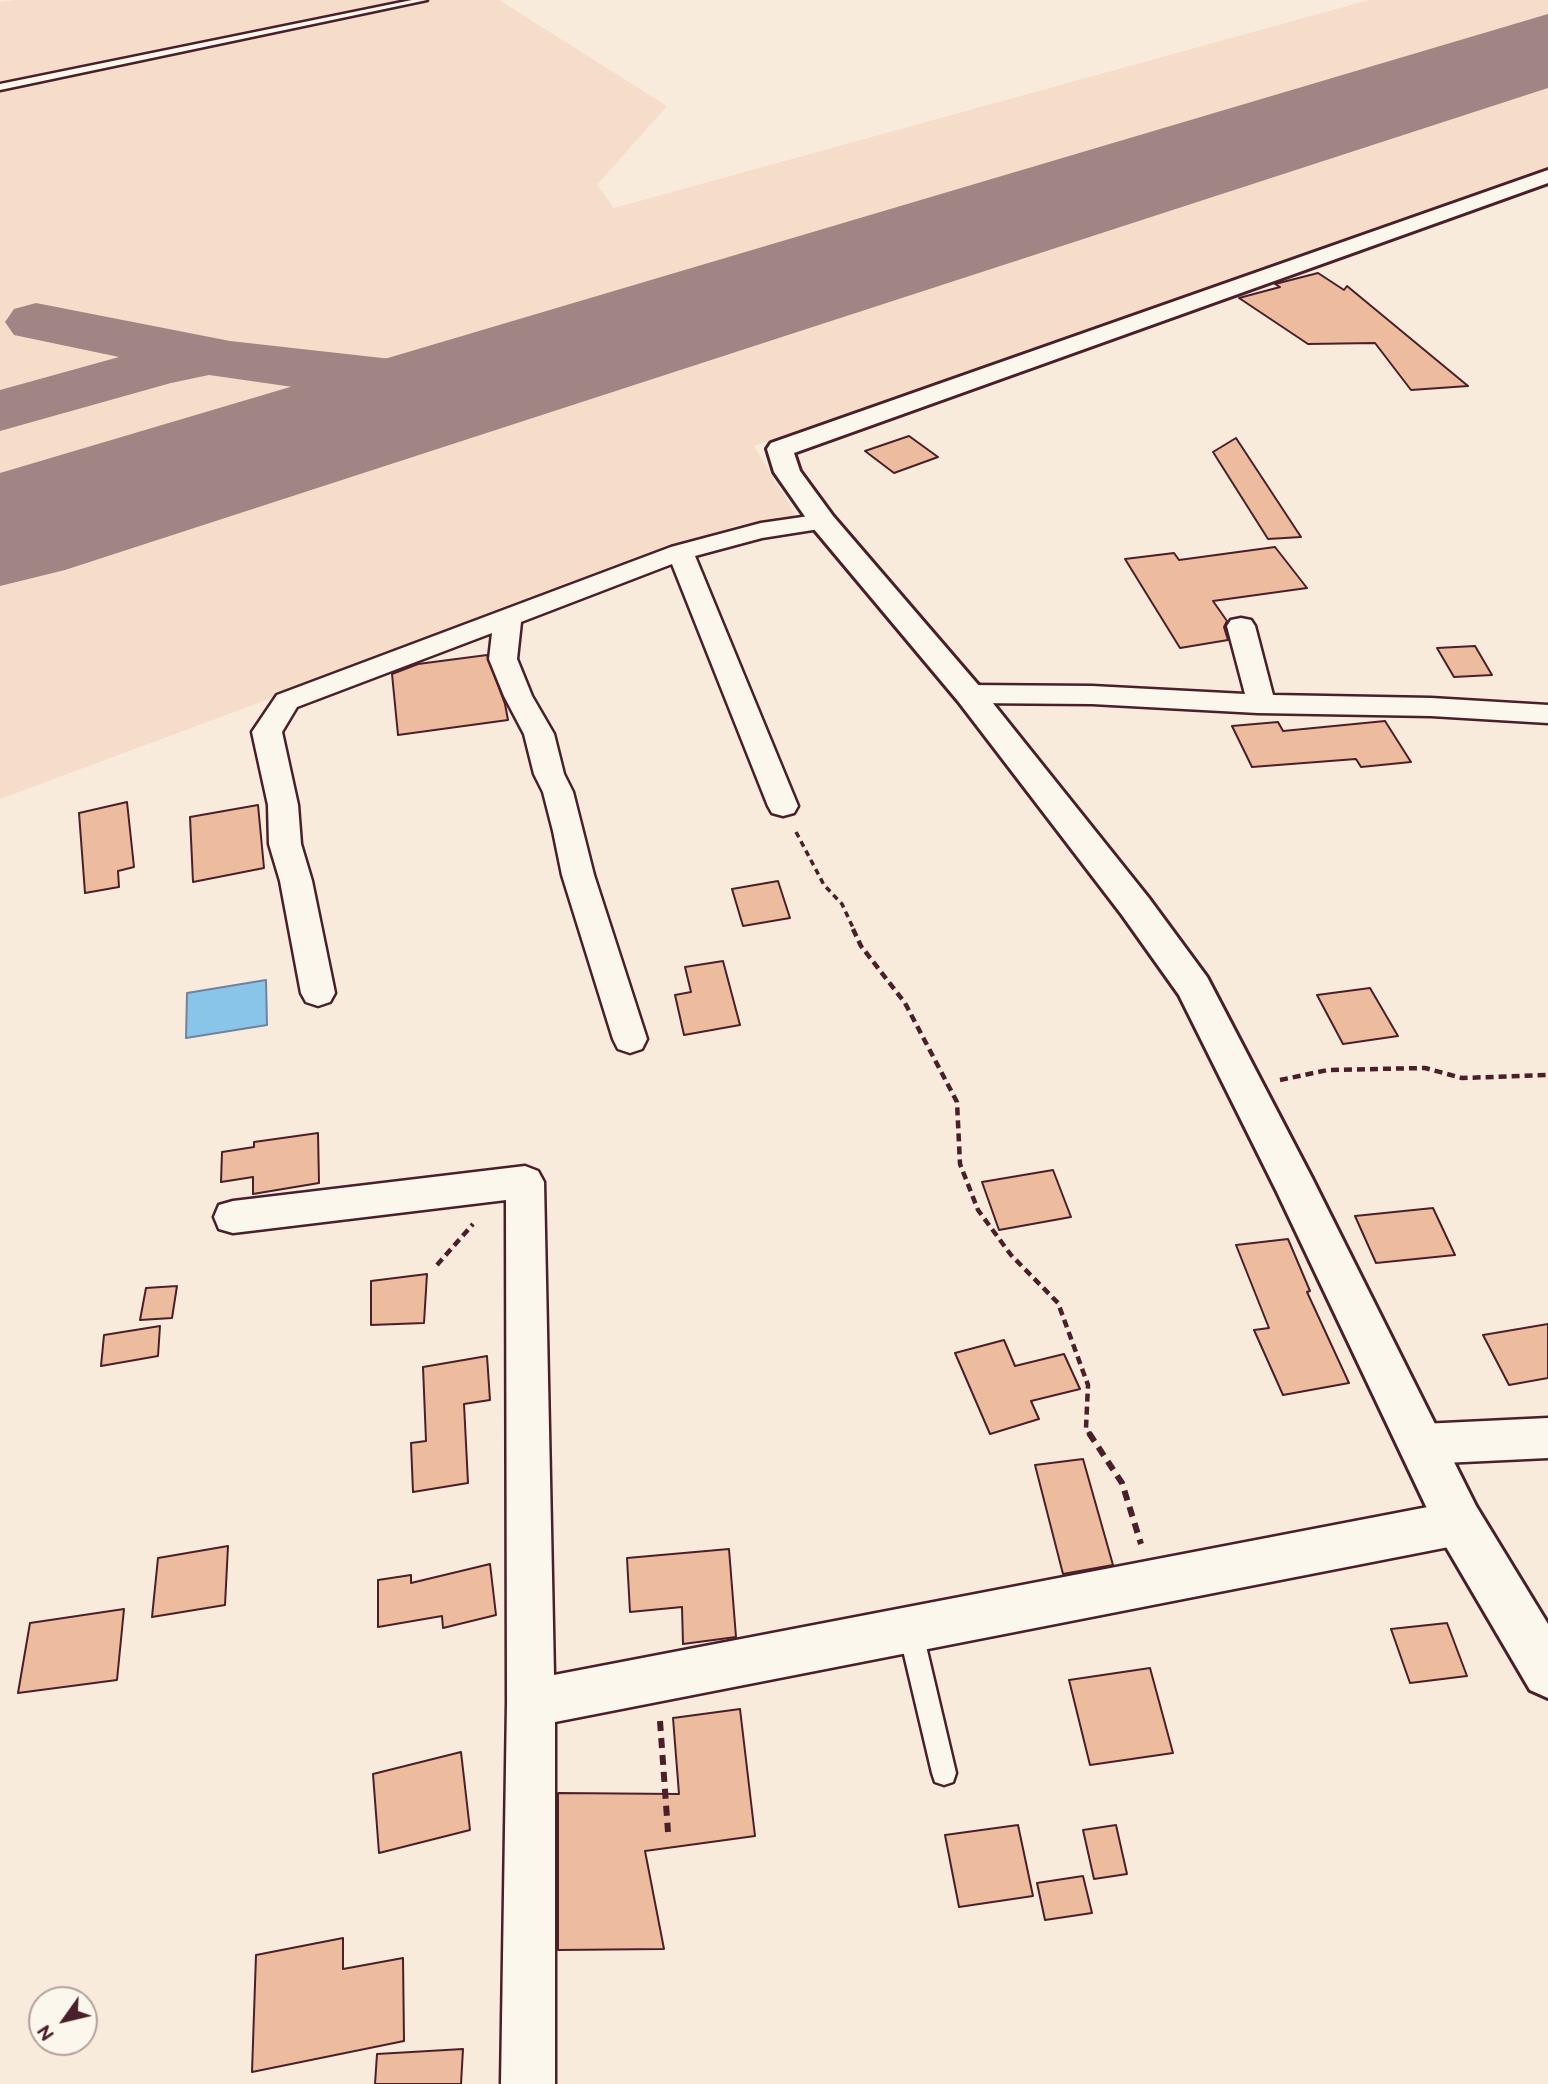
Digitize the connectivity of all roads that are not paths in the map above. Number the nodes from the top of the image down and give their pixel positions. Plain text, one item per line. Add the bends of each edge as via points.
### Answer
1 (423, 0) edge
2 (0, 87) edge
3 (1548, 176) edge
4 (823, 522) junction
5 (680, 552) junction
6 (508, 618) junction
7 (1241, 626) dead end
8 (969, 694) junction
9 (1258, 704) junction
10 (1548, 714) edge
11 (783, 806) road end
12 (318, 993) dead end
13 (630, 1039) dead end
14 (233, 1217) dead end
15 (1548, 1438) edge
16 (1422, 1444) junction
17 (1459, 1523) junction
18 (910, 1629) junction
19 (1548, 1672) edge
20 (531, 1703) junction
21 (944, 1773) dead end
22 (528, 2084) edge

1 - 2 lane
3 - 4 street via 780,449 788,472
4 - 5 street via 761,531
4 - 8 street
5 - 6 street
5 - 11 street
6 - 12 street via 287,701 267,732 283,805 285,845
6 - 13 street via 503,659 539,734
7 - 9 street via 1260,690
8 - 9 street
8 - 16 street via 1194,987
9 - 10 street
14 - 20 street via 525,1182
15 - 16 street
16 - 17 street
17 - 18 street
17 - 19 street
18 - 20 street
18 - 21 lane
20 - 22 street

